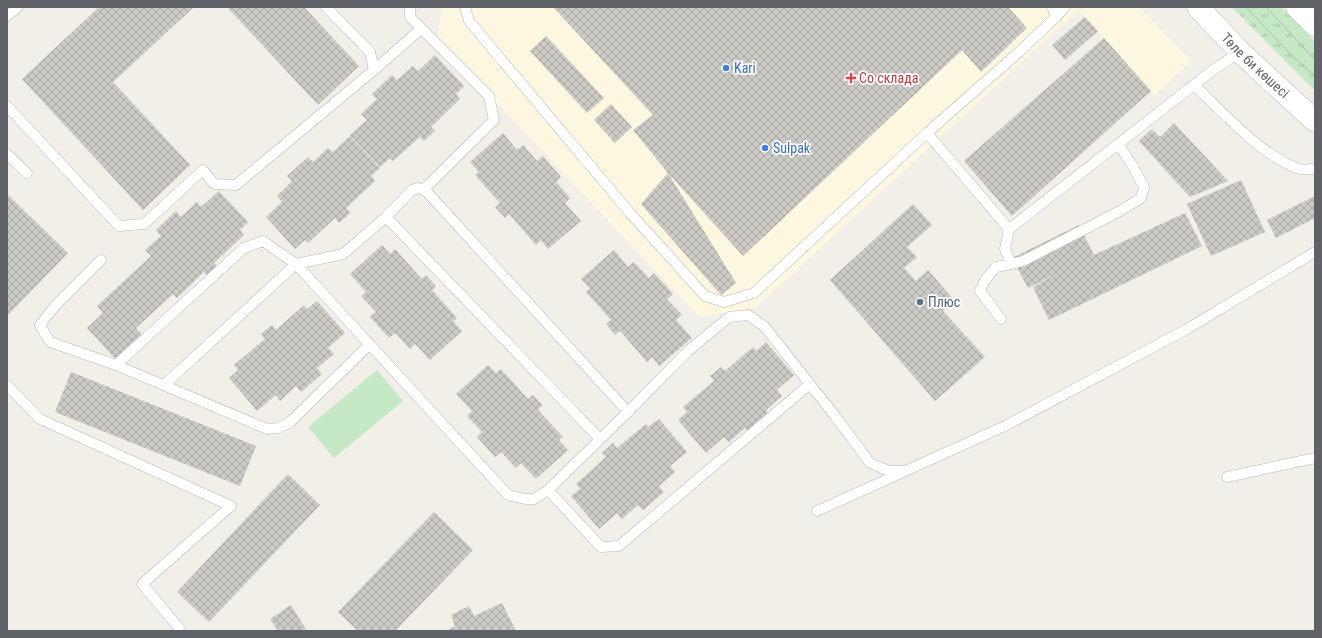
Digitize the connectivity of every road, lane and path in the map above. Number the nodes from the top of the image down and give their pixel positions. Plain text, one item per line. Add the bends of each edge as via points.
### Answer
1 (18, 7) edge
2 (326, 7) edge
3 (410, 7) edge
4 (465, 7) edge
5 (1052, 7) edge
6 (1065, 7) edge
7 (1198, 7) edge
8 (1297, 7) edge
9 (7, 16) edge
10 (1056, 17) junction
11 (1315, 25) edge
12 (421, 29) junction
13 (1240, 52) junction
14 (374, 70) junction
15 (1194, 85) junction
16 (7, 106) edge
17 (1315, 120) edge
18 (927, 133) junction
19 (1118, 144) junction
20 (7, 154) edge
21 (1315, 169) edge
22 (27, 173) dead end
23 (423, 190) junction
24 (386, 217) junction
25 (1009, 229) junction
26 (1315, 252) edge
27 (101, 260) dead end
28 (296, 264) junction
29 (1011, 264) junction
30 (1001, 319) dead end
31 (370, 344) junction
32 (116, 365) junction
33 (810, 384) junction
34 (7, 385) edge
35 (164, 385) junction
36 (628, 412) junction
37 (600, 439) junction
38 (1315, 458) edge
39 (905, 471) junction
40 (1227, 477) dead end
41 (548, 490) junction
42 (817, 511) dead end
43 (179, 628) dead end

1 - 9 lane
2 - 14 lane via 370,52
3 - 12 lane via 410,17
4 - 18 lane via 469,20 630,213 705,296 724,302 754,292
5 - 10 lane
6 - 10 lane
7 - 13 main road, Төле би көшесі
8 - 11 main road
10 - 18 lane
12 - 14 lane
12 - 23 lane via 489,96 494,120
13 - 15 lane
13 - 17 main road, Төле би көшесі
14 - 16 lane via 236,185 214,184 203,170 144,224 119,226
15 - 19 lane
15 - 21 lane via 1254,142 1277,158 1301,169
18 - 25 lane
19 - 25 lane
19 - 29 lane via 1144,187 1141,198 1023,261
20 - 22 lane
23 - 24 lane via 412,190
23 - 36 lane
24 - 28 lane via 343,254
24 - 37 lane
25 - 29 lane via 1005,249
26 - 39 lane via 1187,329 1007,425
27 - 32 lane via 55,306 40,325 50,342
28 - 31 lane
28 - 32 lane via 263,241 244,248
28 - 35 lane
29 - 30 lane via 996,267 980,291
31 - 35 lane via 290,422 279,428 267,429
31 - 41 lane via 508,495 534,499
32 - 35 lane
33 - 36 lane via 765,328 748,315 730,316 687,352
33 - 39 lane via 870,463 889,471
33 - 41 lane via 619,546 601,547
34 - 43 lane via 40,419 231,506 142,584
36 - 37 lane
37 - 41 lane
38 - 40 lane
39 - 42 lane

